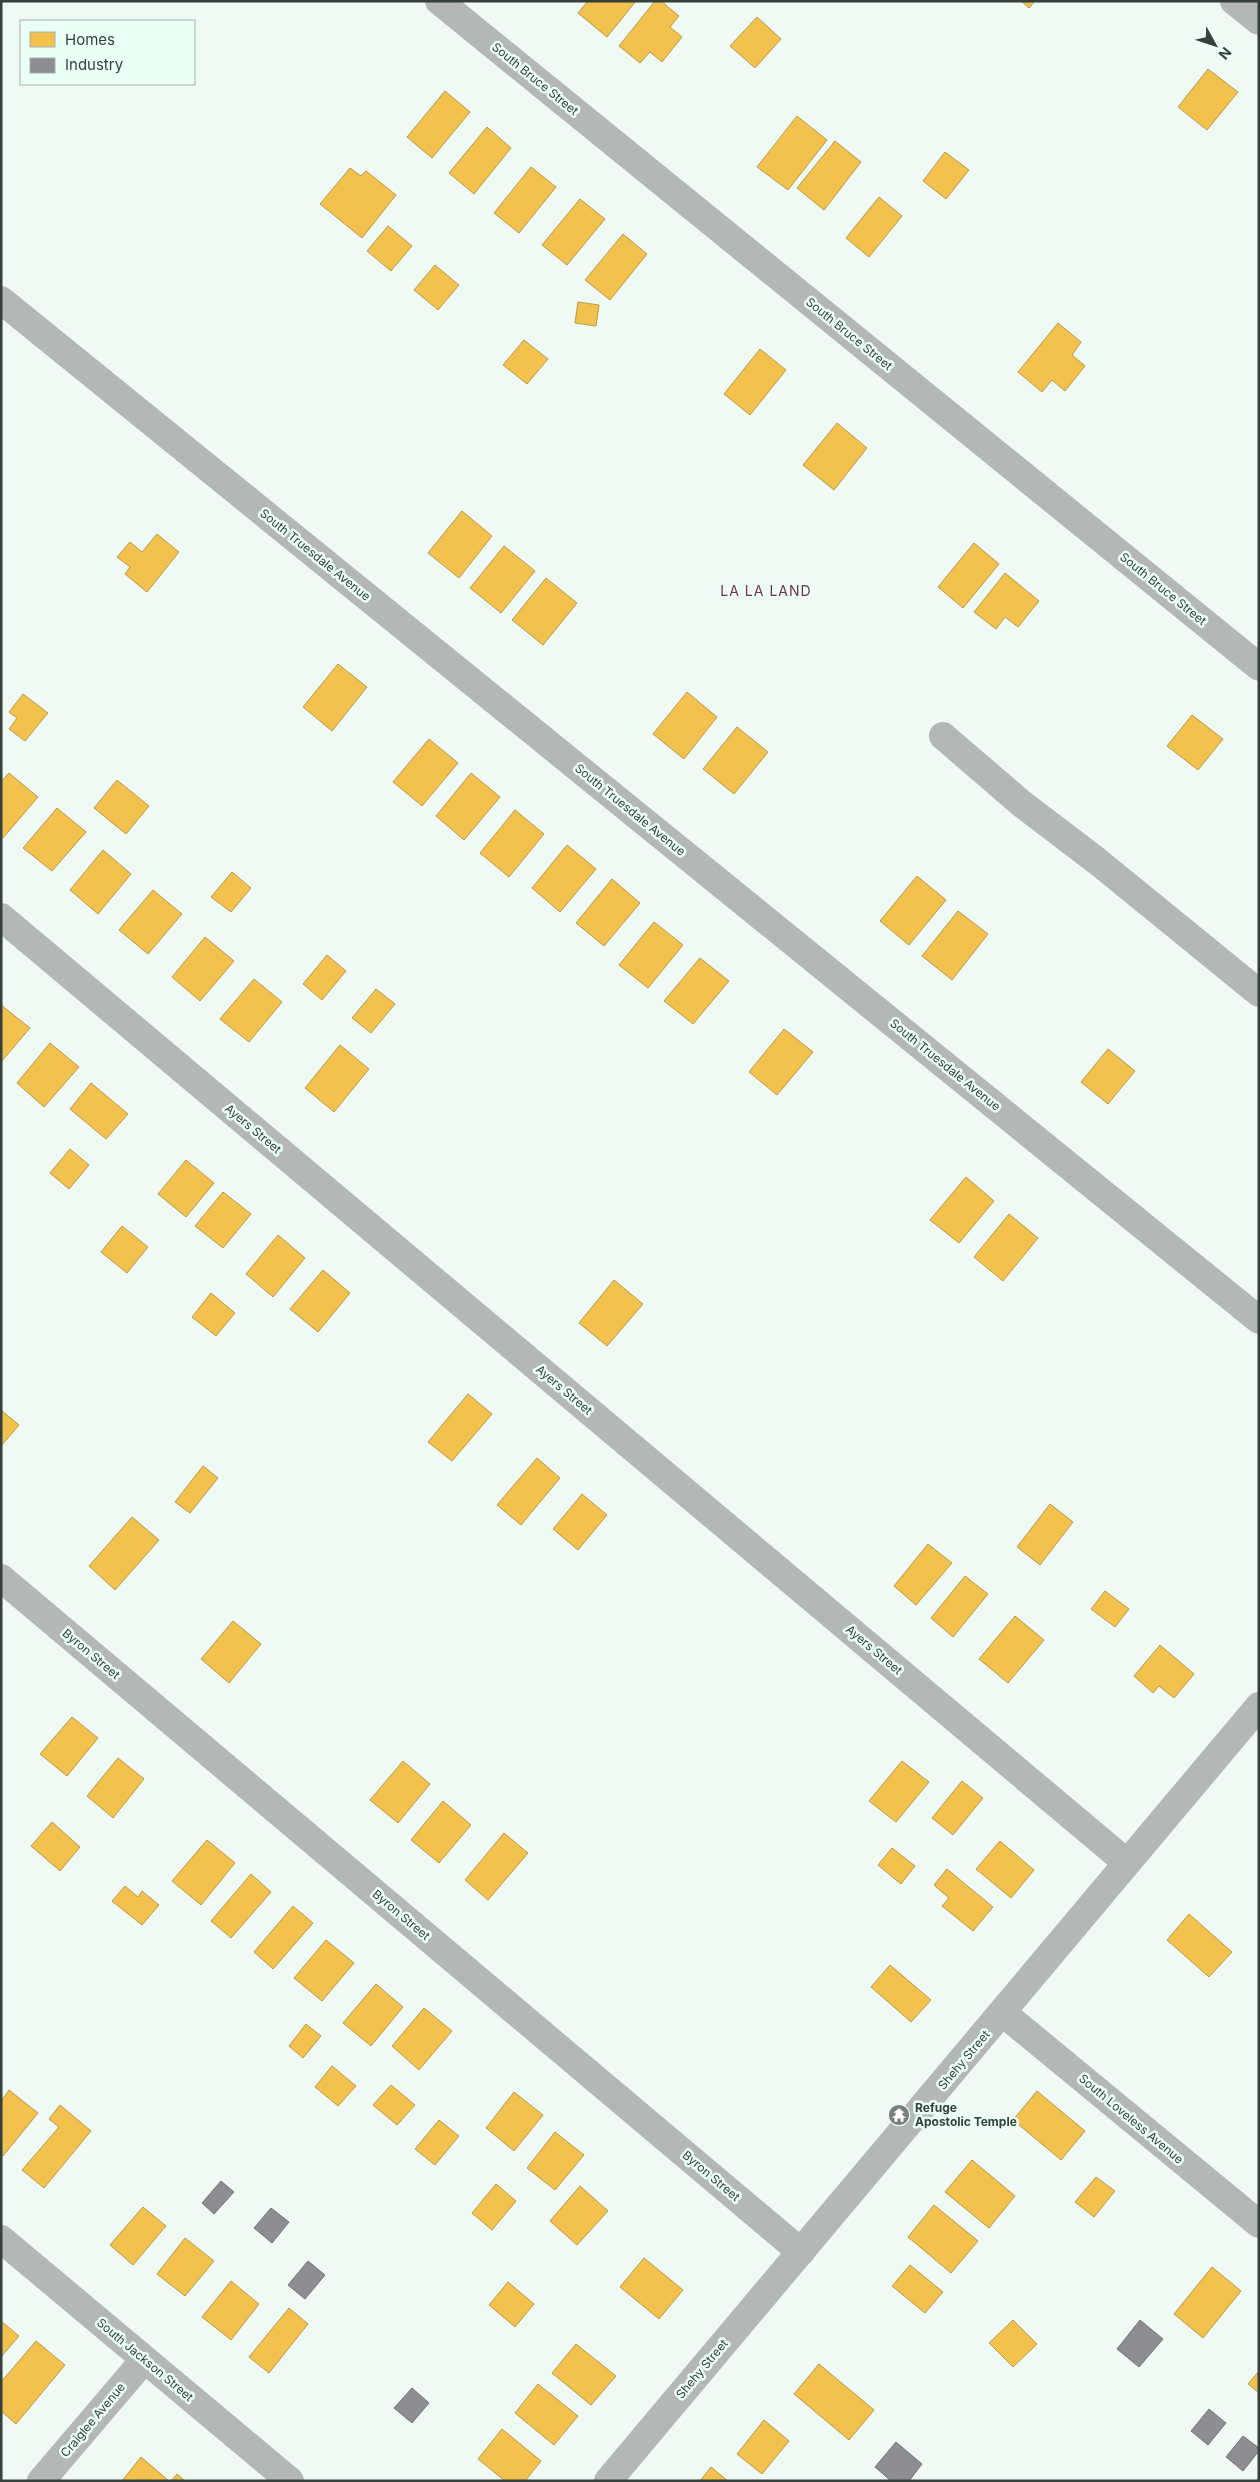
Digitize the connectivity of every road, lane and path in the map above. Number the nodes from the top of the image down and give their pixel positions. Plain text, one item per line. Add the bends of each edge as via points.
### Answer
1 (439, 1) edge
2 (1234, 1) edge
3 (1259, 21) edge
4 (1, 300) edge
5 (1259, 667) edge
6 (943, 736) dead end
7 (1, 917) edge
8 (1259, 993) edge
9 (1259, 1320) edge
10 (1, 1578) edge
11 (1259, 1706) edge
12 (1126, 1862) junction
13 (1003, 2013) junction
14 (1259, 2224) edge
15 (1, 2239) edge
16 (801, 2252) junction
17 (144, 2360) junction
18 (42, 2481) edge
19 (290, 2481) edge
20 (608, 2481) edge

1 - 5 street, South Bruce Street
2 - 3 street
4 - 9 street, South Truesdale Avenue
6 - 8 street via 1022,804
7 - 12 street, Ayers Street
10 - 16 street, Byron Street
11 - 12 street, Shehy Street
12 - 13 street, Shehy Street
13 - 14 street, South Loveless Avenue
13 - 16 street, Shehy Street
15 - 17 street, South Jackson Street
16 - 20 street, Shehy Street
17 - 18 street, Craiglee Avenue
17 - 19 street, South Jackson Street

